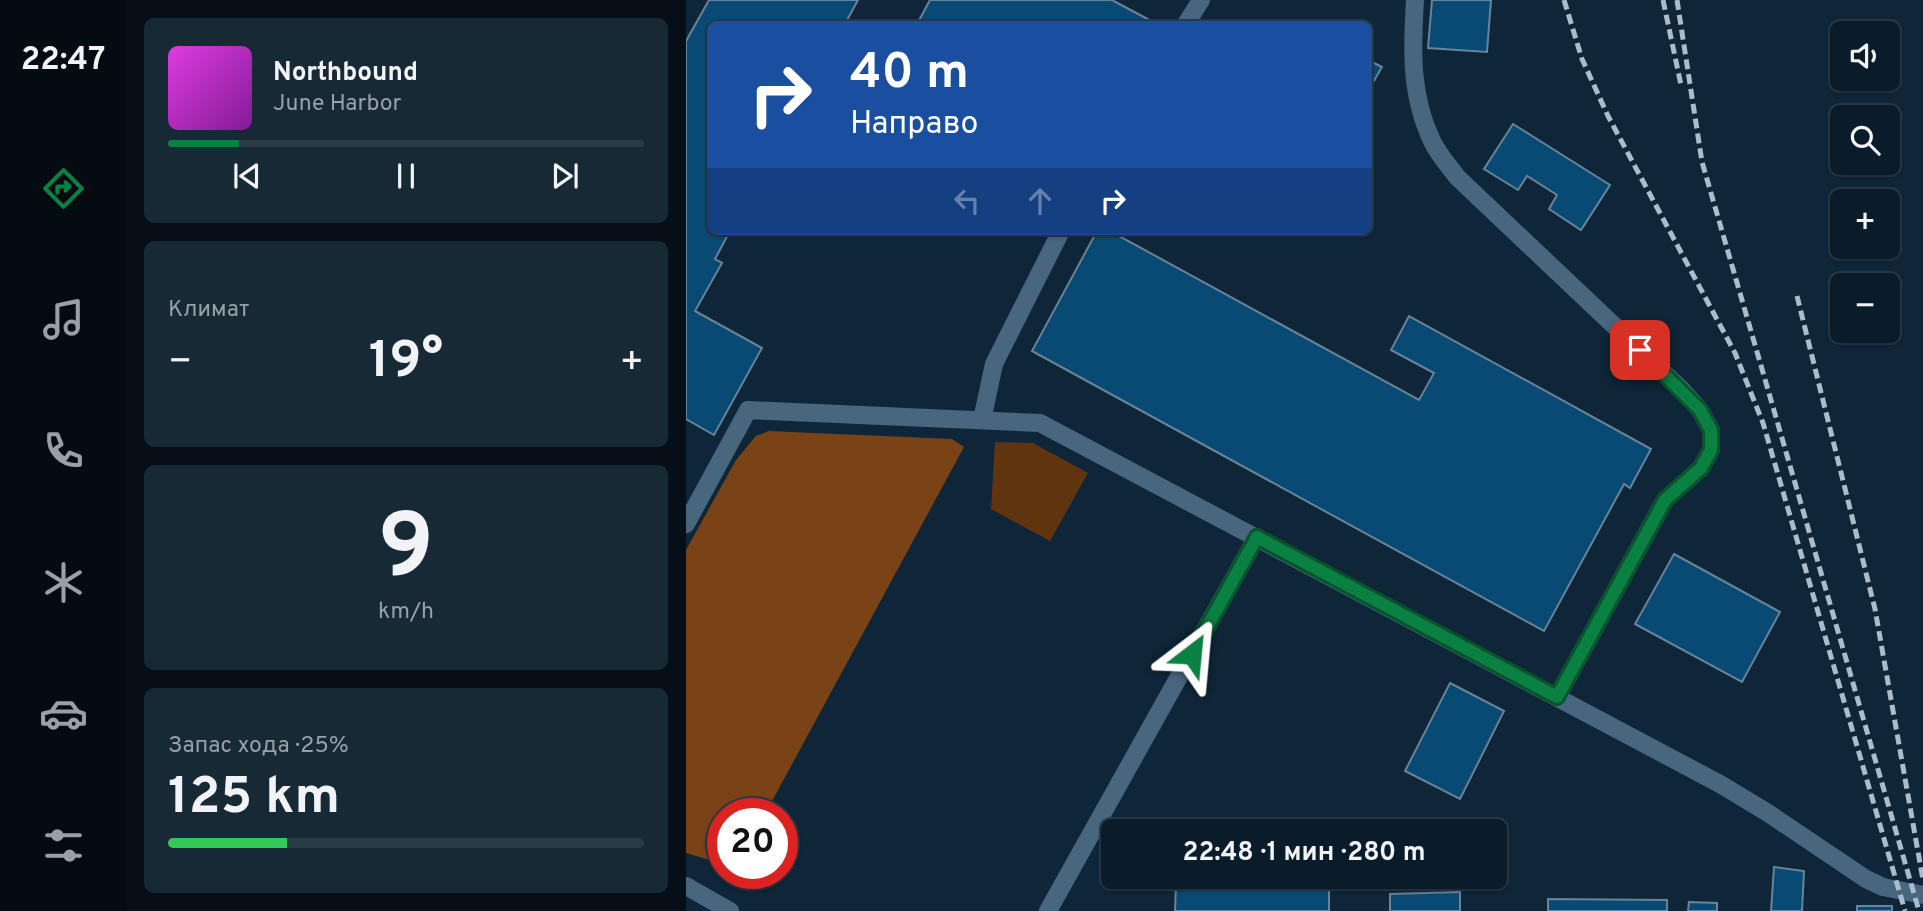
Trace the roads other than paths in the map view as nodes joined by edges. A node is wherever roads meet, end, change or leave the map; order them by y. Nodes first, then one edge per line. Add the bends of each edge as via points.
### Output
1 (1200, 0) edge
2 (1415, 0) edge
3 (1188, 21) edge
4 (1059, 235) edge
5 (982, 420) junction
6 (686, 524) edge
7 (1257, 537) junction
8 (1557, 697) junction
9 (686, 886) edge
10 (1923, 895) edge
11 (730, 911) edge
12 (1048, 911) edge

1 - 3 lane
2 - 8 lane via 1412,52 1416,100 1433,142 1457,177 1681,389 1711,430 1711,450 1701,468 1665,500
4 - 5 lane via 994,364
5 - 6 lane via 748,410
5 - 7 lane via 1040,423
7 - 8 lane
7 - 12 lane
8 - 10 lane via 1720,784 1866,879
9 - 11 lane

